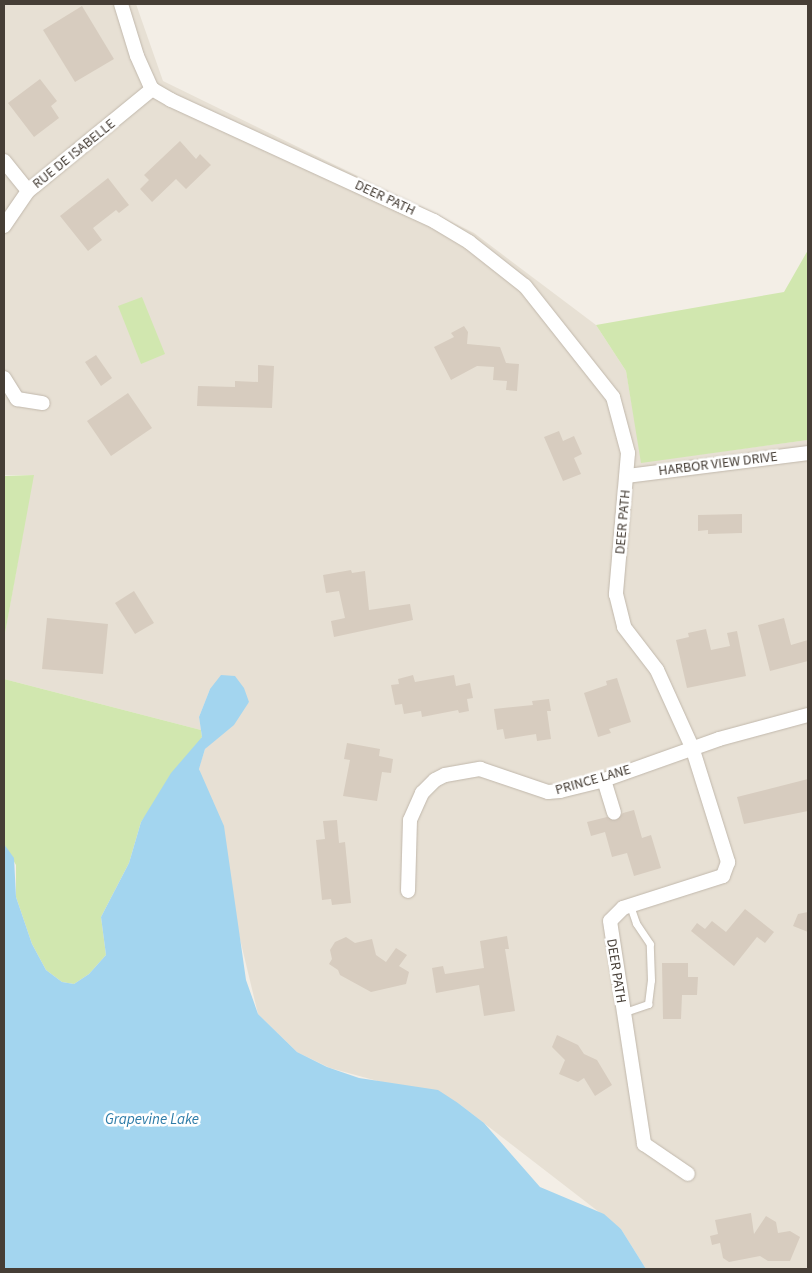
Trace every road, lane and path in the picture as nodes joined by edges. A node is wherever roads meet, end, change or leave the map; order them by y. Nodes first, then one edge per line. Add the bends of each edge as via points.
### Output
1 (121, 4) edge
2 (152, 89) junction
3 (4, 161) edge
4 (28, 191) junction
5 (4, 226) edge
6 (4, 378) edge
7 (43, 403) dead end
8 (808, 453) edge
9 (627, 476) junction
10 (808, 716) edge
11 (692, 747) junction
12 (604, 780) junction
13 (614, 812) dead end
14 (408, 891) dead end
15 (630, 906) junction
16 (622, 1013) junction
17 (688, 1174) dead end

1 - 2 street via 137,56
2 - 4 street, RUE DE ISABELLE
2 - 9 street, DEER PATH via 434,221 508,270 550,314 613,397 628,453
3 - 4 street
4 - 5 street, RUE DE ISABELLE
6 - 7 street via 17,400
8 - 9 street, HARBOR VIEW DRIVE
9 - 11 street, DEER PATH via 616,594 624,627 657,670
10 - 11 street, PRINCE LANE
11 - 12 street, PRINCE LANE
11 - 15 street, DEER PATH via 728,862 723,876
12 - 13 street
12 - 14 street, PRINCE LANE via 548,792 480,769 457,771 435,779 416,802 410,820
15 - 16 street, DEER PATH via 613,915 609,930
15 - 16 lane via 636,923 650,944 652,980 648,1004
16 - 17 street, DEER PATH via 644,1144

